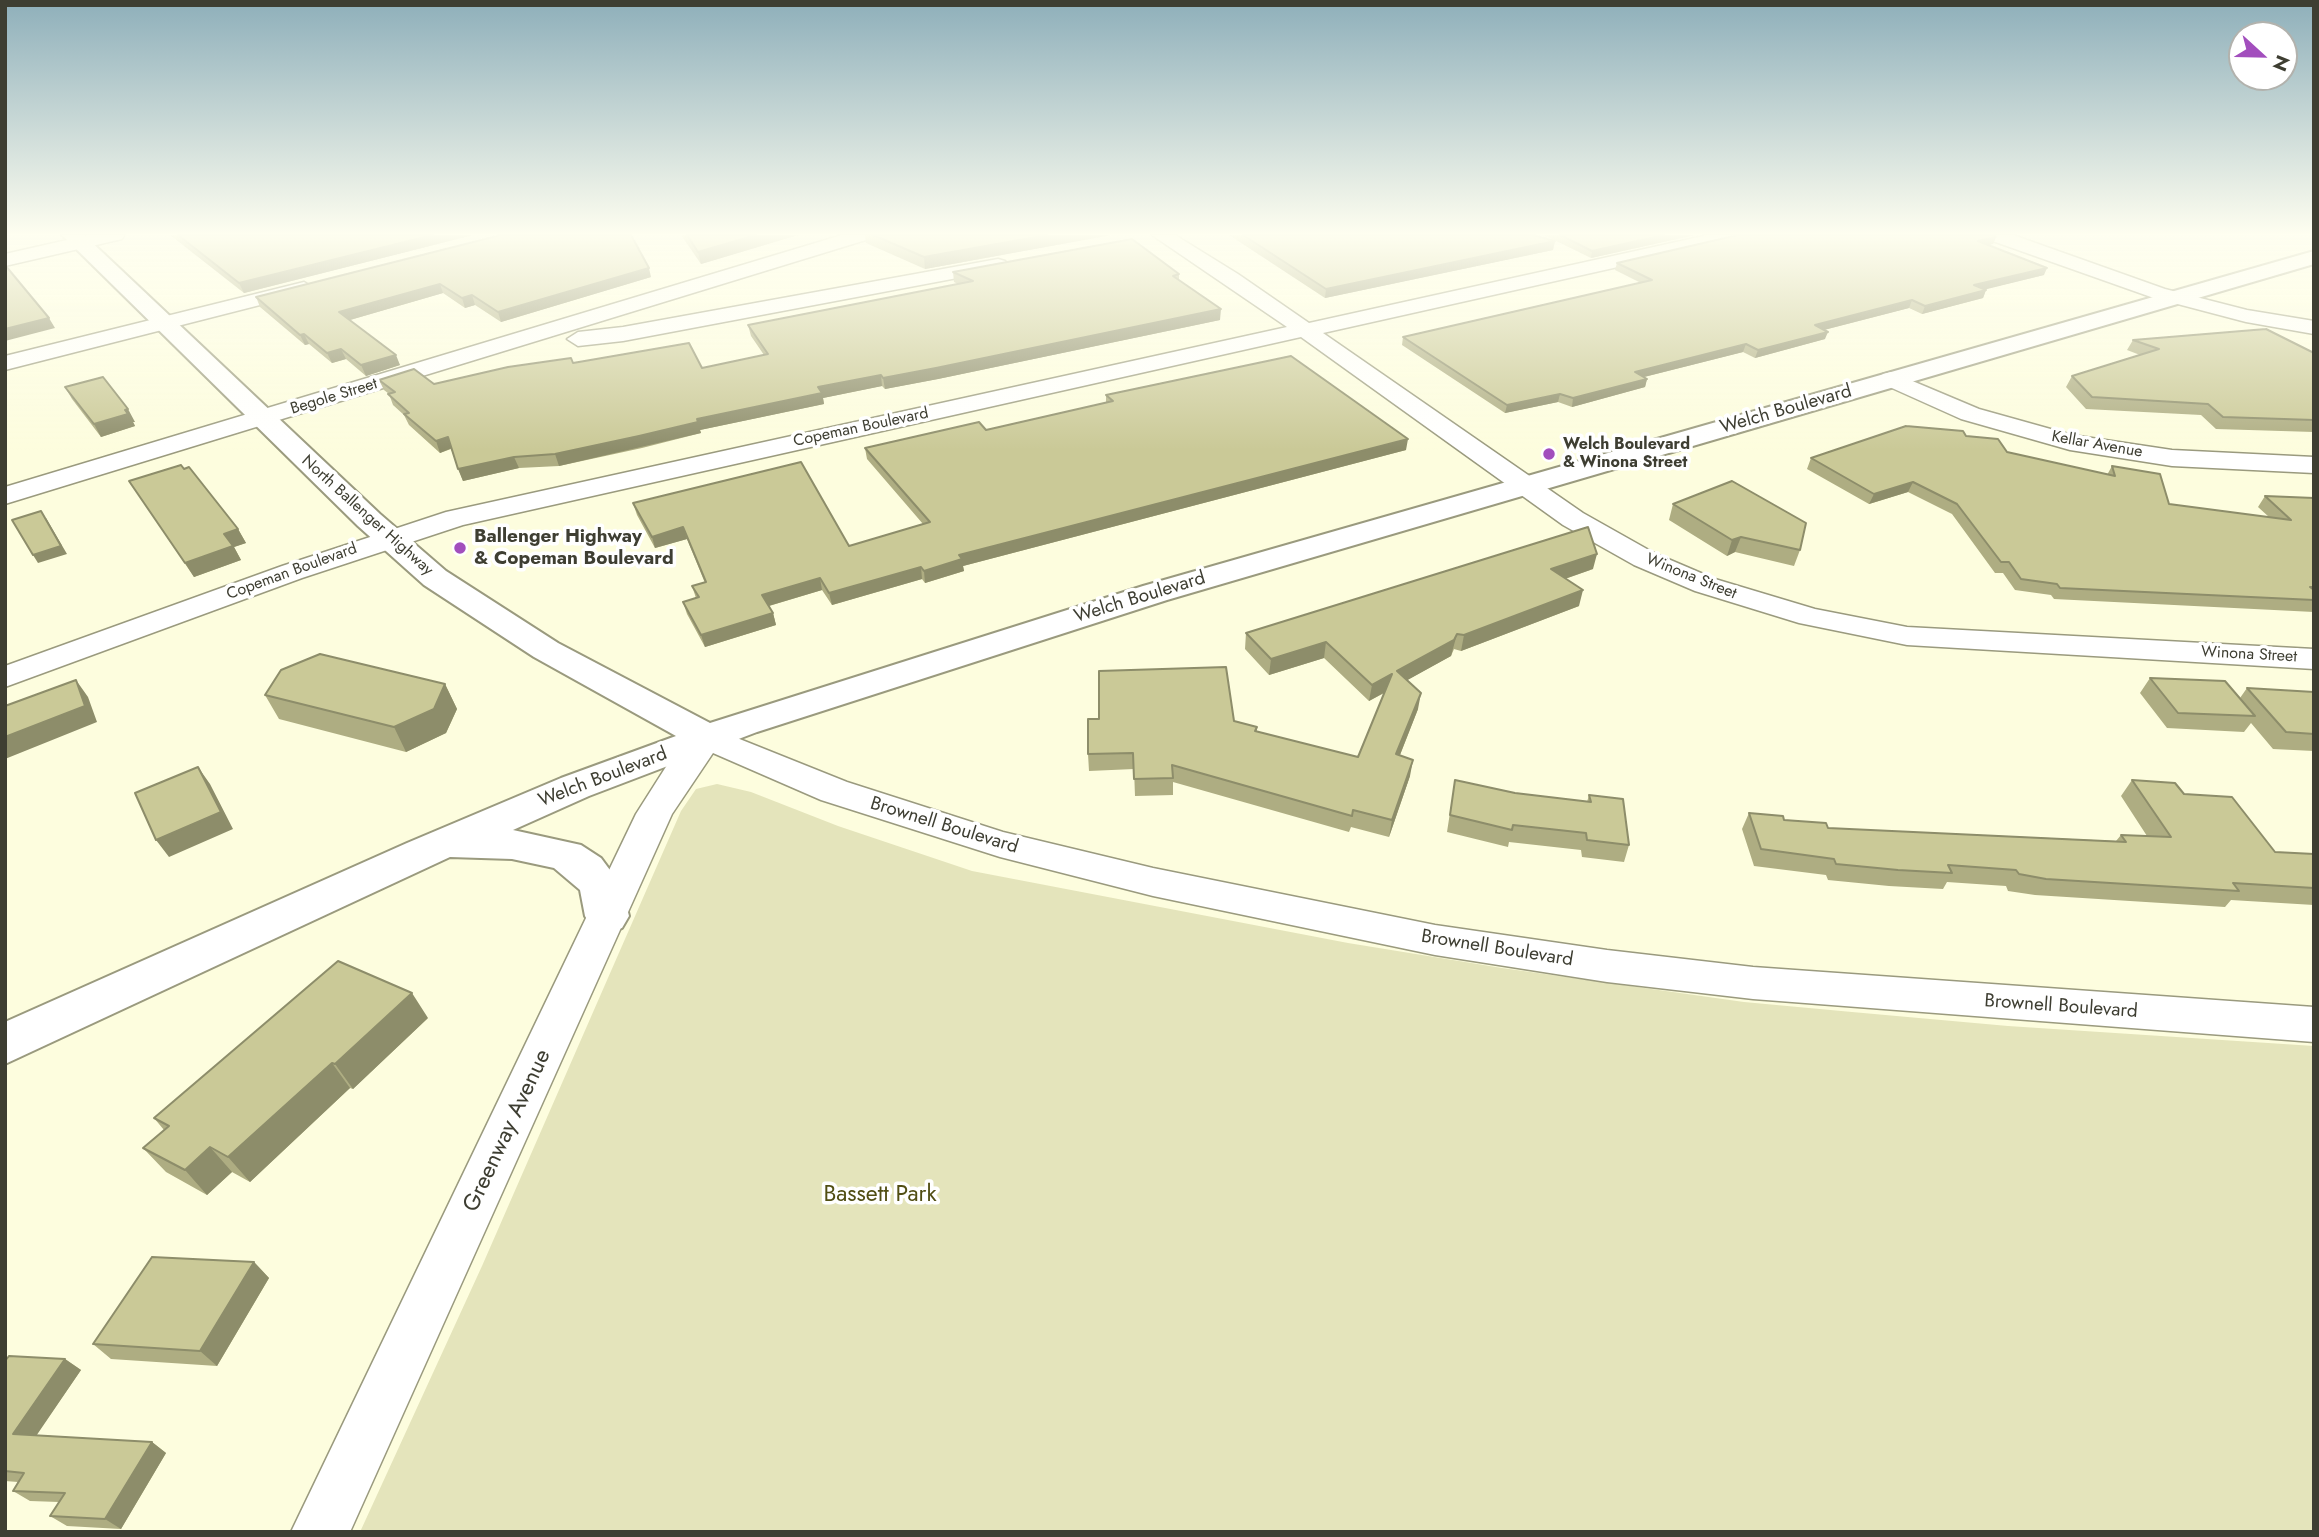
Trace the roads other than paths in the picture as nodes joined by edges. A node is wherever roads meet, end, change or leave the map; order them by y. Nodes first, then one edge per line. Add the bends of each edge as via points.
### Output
1 (146, 307) edge
2 (228, 307) edge
3 (629, 307) edge
4 (771, 307) edge
5 (1272, 307) edge
6 (1410, 307) edge
7 (2143, 307) edge
8 (2207, 307) edge
9 (163, 323) junction
10 (2314, 328) edge
11 (1305, 330) junction
12 (544, 333) junction
13 (5, 363) edge
14 (1891, 379) junction
15 (262, 419) junction
16 (2314, 465) edge
17 (1524, 485) junction
18 (5, 496) edge
19 (389, 538) junction
20 (2314, 659) edge
21 (5, 677) edge
22 (707, 737) junction
23 (422, 853) junction
24 (607, 916) junction
25 (2314, 1025) edge
26 (5, 1044) edge
27 (320, 1532) edge

1 - 9 main road, North Ballenger Highway
2 - 9 street
3 - 12 street, Begole Street
4 - 12 street via 612,336 564,340
5 - 11 street, Winona Street
6 - 11 street, Copeman Boulevard
7 - 14 main road, Welch Boulevard
8 - 10 street
9 - 13 street
9 - 15 main road, North Ballenger Highway
11 - 17 street, Winona Street
11 - 19 street, Copeman Boulevard via 470,515
12 - 15 street, Begole Street
14 - 16 street, Kellar Avenue via 1978,417 2082,444 2172,458
14 - 17 main road, Welch Boulevard
15 - 18 street, Begole Street
15 - 19 main road, North Ballenger Highway
17 - 20 street, Winona Street via 1586,527 1664,568 1727,593 1827,621 1950,640
17 - 22 main road, Welch Boulevard via 1154,593
19 - 21 street, Copeman Boulevard
19 - 22 main road, North Ballenger Highway via 446,586 524,637
22 - 23 main road, Welch Boulevard
22 - 24 street, Greenway Avenue via 667,790
22 - 25 street, Brownell Boulevard via 834,791 1000,844 1153,882 1435,940 1753,983
23 - 24 main road via 496,843 566,856 600,885
23 - 26 main road, Welch Boulevard
24 - 27 street, Greenway Avenue

